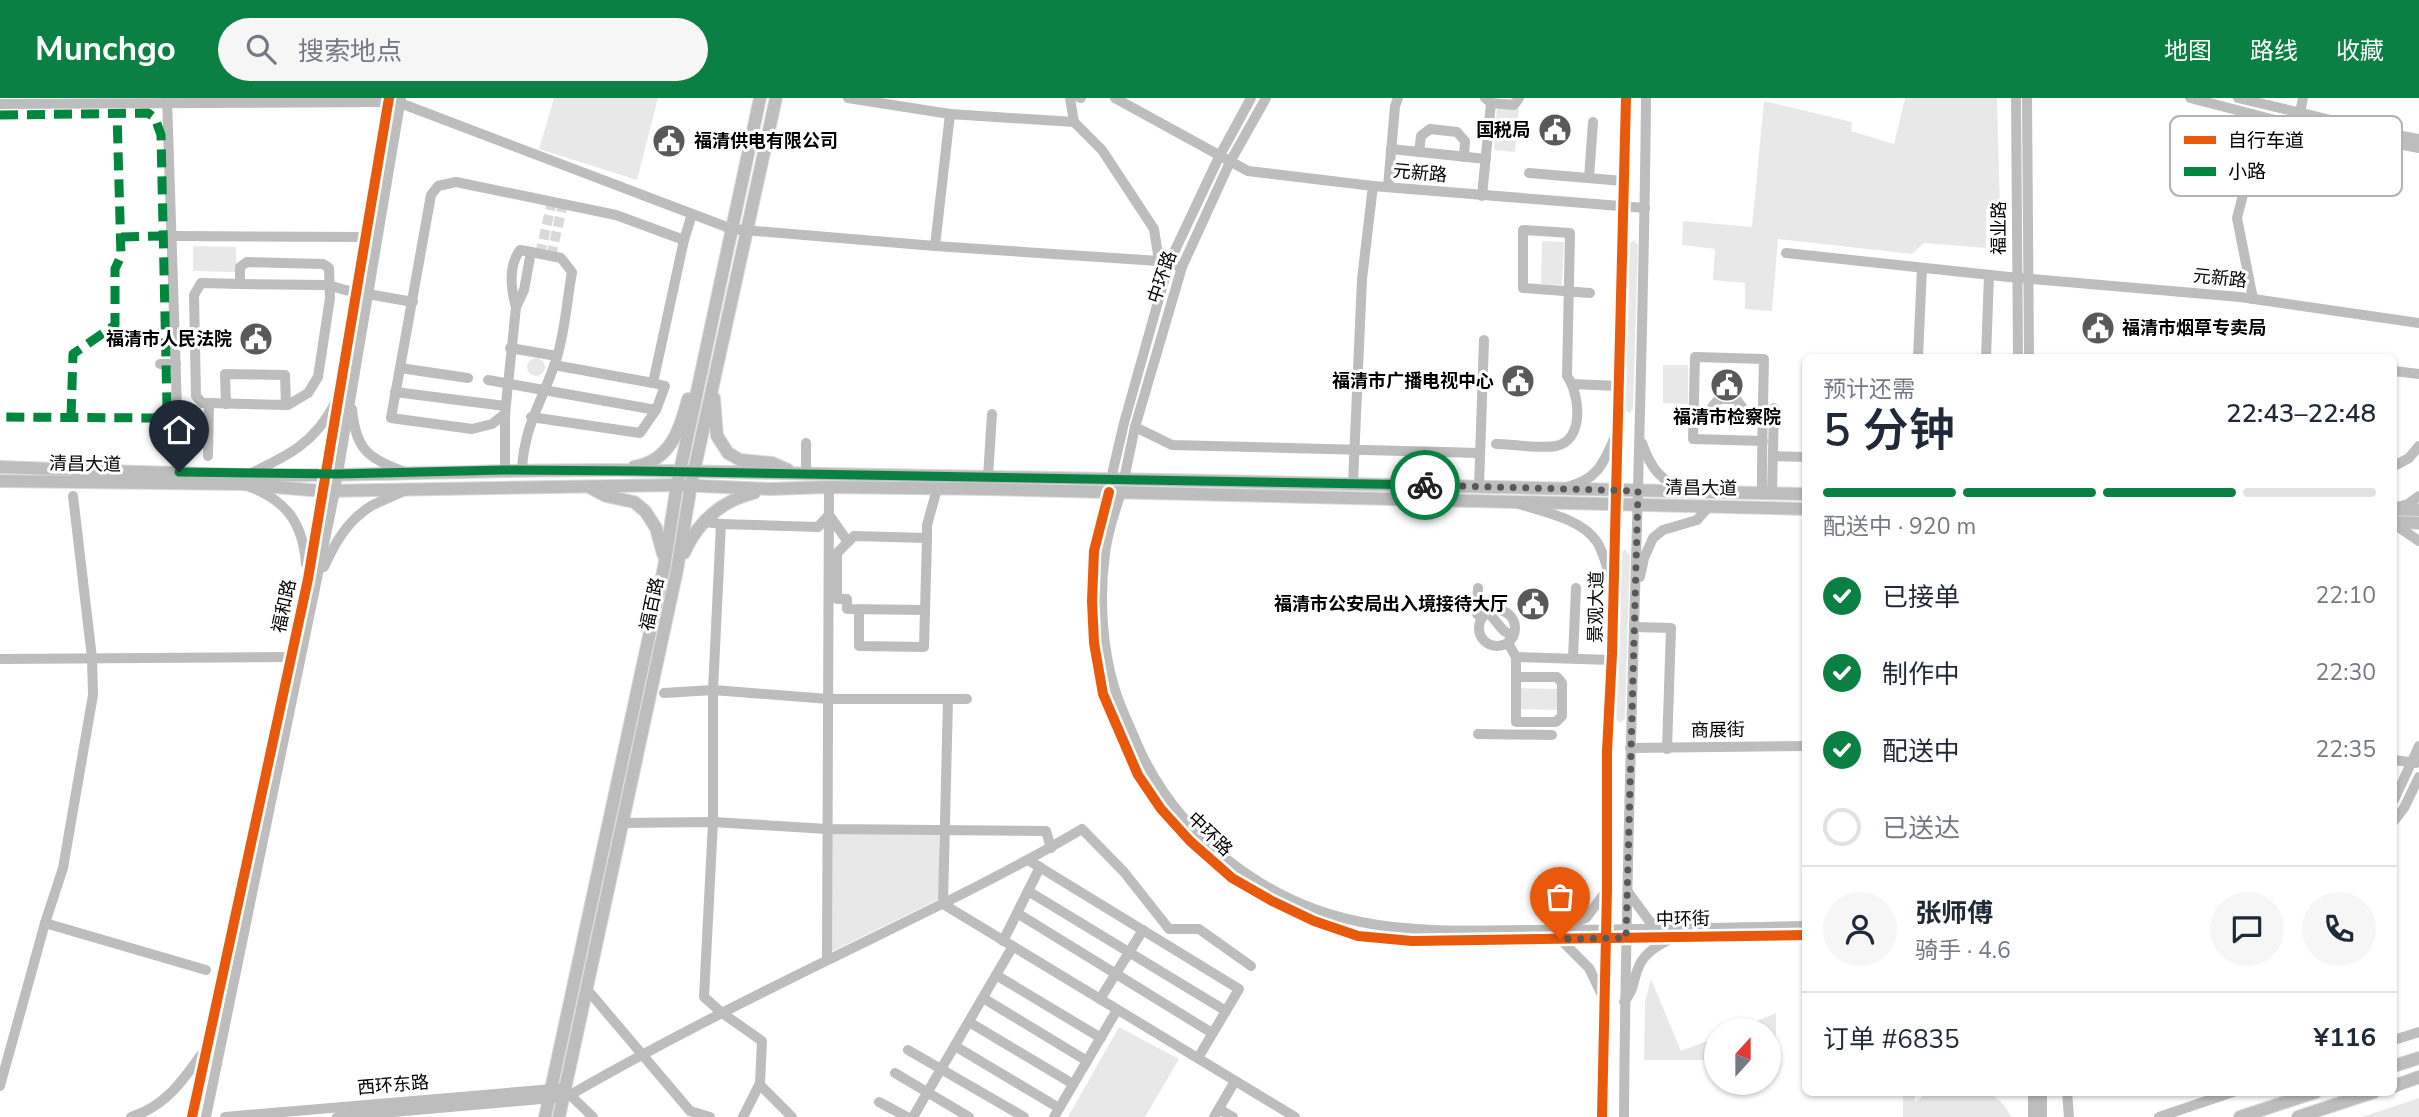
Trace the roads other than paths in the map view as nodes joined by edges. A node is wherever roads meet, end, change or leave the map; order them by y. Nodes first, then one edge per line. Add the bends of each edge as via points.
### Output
1 (760, 98) edge
2 (776, 98) edge
3 (848, 98) edge
4 (1070, 98) edge
5 (1115, 98) edge
6 (1251, 98) edge
7 (1266, 98) edge
8 (1398, 98) edge
9 (1519, 98) edge
10 (1626, 98) edge
11 (1646, 98) edge
12 (2016, 98) edge
13 (2027, 98) edge
14 (2190, 98) edge
15 (2238, 98) edge
16 (2303, 98) edge
17 (866, 99) edge
18 (167, 100) edge
19 (395, 100) edge
20 (1488, 101) edge
21 (0, 104) edge
22 (2300, 113) junction
23 (950, 114) junction
24 (2260, 116) edge
25 (2314, 116) edge
26 (1074, 122) junction
27 (1593, 122) dead end
28 (1391, 149) junction
29 (1419, 152) junction
30 (1219, 156) junction
31 (1464, 157) junction
32 (1486, 159) junction
33 (1230, 162) junction
34 (1529, 173) dead end
35 (1588, 178) junction
36 (1623, 181) junction
37 (1373, 186) junction
38 (1388, 187) junction
39 (1482, 196) junction
40 (2243, 196) edge
41 (1622, 207) junction
42 (1645, 208) junction
43 (692, 214) junction
44 (732, 229) junction
45 (747, 232) junction
46 (172, 236) junction
47 (365, 237) junction
48 (684, 240) junction
49 (936, 247) junction
50 (1786, 253) dead end
51 (1164, 262) junction
52 (1182, 267) junction
53 (1922, 268) junction
54 (1989, 275) junction
55 (2022, 278) junction
56 (240, 284) junction
57 (328, 285) junction
58 (356, 291) junction
59 (1569, 292) junction
60 (368, 293) junction
61 (1590, 293) dead end
62 (2253, 299) junction
63 (413, 302) junction
64 (2419, 323) edge
65 (1484, 340) dead end
66 (510, 348) junction
67 (1918, 354) edge
68 (1986, 354) edge
69 (2018, 354) edge
70 (2029, 354) edge
71 (555, 361) junction
72 (160, 364) dead end
73 (176, 364) junction
74 (400, 368) junction
75 (2397, 371) edge
76 (2419, 373) edge
77 (468, 378) dead end
78 (701, 378) junction
79 (488, 380) dead end
80 (507, 382) junction
81 (653, 383) junction
82 (1572, 384) junction
83 (713, 385) junction
84 (1618, 386) junction
85 (544, 389) junction
86 (395, 391) junction
87 (339, 394) junction
88 (351, 397) junction
89 (209, 403) junction
90 (226, 404) junction
91 (286, 405) junction
92 (1774, 408) dead end
93 (505, 410) junction
94 (656, 411) junction
95 (992, 414) dead end
96 (1693, 415) junction
97 (1712, 416) junction
98 (1742, 416) junction
99 (1763, 416) junction
100 (531, 417) junction
101 (1135, 427) junction
102 (1617, 430) junction
103 (1639, 431) junction
104 (1763, 441) junction
105 (806, 443) dead end
106 (1496, 444) dead end
107 (2419, 446) edge
108 (1354, 450) junction
109 (1480, 453) junction
110 (208, 456) dead end
111 (1773, 456) junction
112 (1802, 457) edge
113 (2397, 464) edge
114 (0, 467) edge
115 (505, 470) junction
116 (522, 470) junction
117 (615, 470) junction
118 (680, 471) junction
119 (694, 471) junction
120 (179, 472) junction
121 (800, 473) junction
122 (332, 474) junction
123 (410, 474) junction
124 (988, 477) junction
125 (244, 479) junction
126 (0, 481) edge
127 (1353, 483) junction
128 (684, 485) junction
129 (1116, 486) junction
130 (1479, 486) junction
131 (587, 487) junction
132 (829, 487) junction
133 (409, 489) junction
134 (770, 489) junction
135 (937, 489) junction
136 (1546, 489) junction
137 (1767, 490) junction
138 (329, 491) junction
139 (1802, 494) edge
140 (73, 496) dead end
141 (2419, 496) edge
142 (1615, 497) junction
143 (1637, 497) junction
144 (1710, 499) junction
145 (1510, 501) junction
146 (2397, 507) edge
147 (2397, 508) edge
148 (1802, 509) edge
149 (2419, 510) edge
150 (829, 515) junction
151 (705, 519) junction
152 (2397, 523) edge
153 (2419, 523) edge
154 (721, 524) junction
155 (2397, 525) edge
156 (926, 538) junction
157 (2419, 541) edge
158 (848, 542) junction
159 (671, 568) junction
160 (312, 582) junction
161 (1576, 587) dead end
162 (1478, 589) dead end
163 (1613, 597) junction
164 (1635, 597) junction
165 (859, 609) junction
166 (925, 610) junction
167 (1485, 615) junction
168 (1634, 627) junction
169 (1510, 640) junction
170 (291, 657) junction
171 (1516, 657) junction
172 (92, 658) junction
173 (1573, 658) junction
174 (0, 659) edge
175 (1612, 660) junction
176 (1516, 677) junction
177 (713, 690) junction
178 (664, 693) dead end
179 (828, 699) junction
180 (948, 699) junction
181 (967, 699) dead end
182 (1516, 722) junction
183 (1478, 734) dead end
184 (1515, 734) junction
185 (1552, 735) dead end
186 (1802, 746) edge
187 (2419, 746) edge
188 (1630, 748) junction
189 (1667, 749) junction
190 (2397, 760) edge
191 (2415, 763) edge
192 (2419, 778) edge
193 (2397, 795) edge
194 (2397, 817) edge
195 (713, 822) junction
196 (622, 823) junction
197 (827, 829) junction
198 (944, 831) junction
199 (1051, 848) junction
200 (1607, 856) junction
201 (1628, 857) junction
202 (1028, 860) junction
203 (1040, 867) junction
204 (1607, 890) junction
205 (1628, 890) junction
206 (1028, 891) junction
207 (943, 904) junction
208 (1017, 913) junction
209 (45, 923) junction
210 (1802, 926) edge
211 (1143, 930) junction
212 (1676, 933) junction
213 (1606, 934) junction
214 (1626, 934) junction
215 (1560, 935) junction
216 (1802, 935) edge
217 (1008, 944) junction
218 (1129, 952) junction
219 (827, 960) junction
220 (1251, 966) dead end
221 (206, 970) dead end
222 (1116, 974) junction
223 (996, 975) junction
224 (1604, 985) junction
225 (1625, 985) junction
226 (592, 994) dead end
227 (983, 998) junction
228 (1100, 999) junction
229 (1604, 1000) junction
230 (1625, 1002) junction
231 (1118, 1010) junction
232 (1226, 1011) junction
233 (722, 1013) junction
234 (969, 1022) junction
235 (2419, 1032) edge
236 (1212, 1033) junction
237 (1101, 1038) junction
238 (2397, 1039) edge
239 (955, 1046) junction
240 (908, 1049) dead end
241 (205, 1050) junction
242 (643, 1053) junction
243 (1198, 1058) junction
244 (2419, 1058) edge
245 (1087, 1061) junction
246 (2397, 1065) edge
247 (942, 1068) junction
248 (895, 1073) dead end
249 (2419, 1077) edge
250 (1235, 1081) junction
251 (1073, 1084) junction
252 (760, 1085) junction
253 (2397, 1085) edge
254 (0, 1086) edge
255 (928, 1092) junction
256 (550, 1093) junction
257 (565, 1093) junction
258 (2033, 1096) edge
259 (2042, 1096) edge
260 (2067, 1096) edge
261 (2221, 1096) edge
262 (2304, 1096) edge
263 (2362, 1096) edge
264 (879, 1102) dead end
265 (1057, 1112) edge
266 (1216, 1113) edge
267 (131, 1117) edge
268 (192, 1117) edge
269 (206, 1117) edge
270 (225, 1117) edge
271 (337, 1117) edge
272 (545, 1117) edge
273 (559, 1117) edge
274 (593, 1117) edge
275 (710, 1117) edge
276 (743, 1117) edge
277 (792, 1117) edge
278 (907, 1117) edge
279 (913, 1117) edge
280 (969, 1117) edge
281 (1024, 1117) edge
282 (1233, 1117) edge
283 (1294, 1117) edge
284 (1602, 1117) edge
285 (1624, 1117) edge
286 (2033, 1117) edge
287 (2042, 1117) edge
288 (2070, 1117) edge
289 (2159, 1117) edge
290 (2240, 1117) edge
291 (2298, 1117) edge

1 - 44 main road, 福百路
2 - 45 main road, 福百路
3 - 17 street
4 - 26 street
5 - 30 street, 元新路
6 - 30 street, 中环路
7 - 33 street, 中环路
8 - 28 street
9 - 20 street via 1514,105
10 - 36 street, 景观大道
11 - 42 street
12 - 55 street, 福业路
13 - 55 street, 福业路
14 - 24 street
15 - 22 street
16 - 22 street
17 - 23 street
18 - 19 street
18 - 21 street
18 - 46 street
19 - 43 street
19 - 47 street, 福和路
19 - 60 street, 福和路
20 - 32 street
22 - 25 street
23 - 26 street
23 - 49 street
26 - 51 street via 1102,150 1137,202 1154,229
27 - 35 street
28 - 29 street
28 - 38 street
29 - 31 street
29 - 31 street via 1421,136 1430,129 1457,132 1465,141
30 - 33 street, 元新路
30 - 51 street, 中环路
31 - 32 street
32 - 39 street
33 - 37 street, 元新路 via 1248,171
33 - 52 street, 中环路
34 - 35 street
35 - 36 street
36 - 41 street, 景观大道
37 - 38 street, 元新路
37 - 108 street via 1362,279
38 - 39 street, 元新路
39 - 41 street, 元新路
40 - 62 street via 2237,218
41 - 42 street, 元新路
41 - 84 street, 景观大道
42 - 103 street
43 - 44 street
43 - 48 street
44 - 45 street
44 - 78 main road, 福百路
45 - 49 street
45 - 83 main road, 福百路
46 - 47 street
46 - 73 street
47 - 58 street, 福和路
48 - 63 street via 616,215 456,182 444,184 431,195
48 - 81 street
49 - 51 street
50 - 53 street, 元新路
51 - 52 street
51 - 129 street, 中环路 via 1124,423
52 - 101 street, 中环路
53 - 54 street, 元新路
53 - 67 street
54 - 55 street, 元新路
54 - 68 street
55 - 62 street, 元新路
55 - 69 street, 福业路
55 - 70 street, 福业路
56 - 57 street
56 - 57 street via 240,267 247,262 323,264 329,268
56 - 89 street via 201,283 194,295 196,396
57 - 58 street
57 - 91 street via 318,377 308,393
58 - 60 street
58 - 87 street, 福和路
59 - 59 street via 1523,289 1523,230 1570,233
59 - 61 street
59 - 82 street via 1567,376
60 - 63 street
60 - 88 street, 福和路
62 - 64 street, 元新路
63 - 74 street
65 - 109 street
66 - 71 street
66 - 71 street via 516,255 520,250 561,258 572,272
66 - 80 street
71 - 81 street
71 - 85 street
72 - 73 street
73 - 120 street
74 - 77 street
74 - 86 street
75 - 76 street
78 - 117 main road via 690,393 671,446 641,466
78 - 118 main road, 福百路
79 - 80 street
80 - 85 street
80 - 93 street
81 - 94 street via 665,386
82 - 84 street
82 - 106 street via 1578,417 1571,436 1557,446
83 - 119 main road, 福百路
83 - 121 main road via 717,436 728,453 740,460 772,463
84 - 102 street, 景观大道
85 - 94 street
85 - 100 street
86 - 93 street
86 - 93 street via 391,418 472,429 492,424
87 - 122 street, 福和路
87 - 125 street via 324,422 304,443
88 - 122 street, 福和路
88 - 123 street via 361,445 371,457
89 - 90 street
89 - 110 street
90 - 91 street
90 - 91 street via 225,374 285,375
92 - 111 street
93 - 115 street
94 - 100 street via 640,433
95 - 124 street
96 - 97 street
96 - 99 street via 1695,357 1764,359
96 - 104 street via 1693,439
97 - 98 street
97 - 98 street via 1719,399 1736,399
98 - 99 street
99 - 104 street
100 - 116 street
101 - 108 street via 1172,445
101 - 129 street, 中环路
102 - 136 street via 1592,478 1570,487
102 - 142 street, 景观大道
103 - 143 street
103 - 144 street via 1651,468 1664,480
104 - 137 street
105 - 121 street
107 - 113 street
108 - 109 street
108 - 127 street
109 - 130 street
111 - 112 street
111 - 137 street
114 - 120 main road, 清昌大道
115 - 116 main road, 清昌大道
115 - 123 main road, 清昌大道
116 - 117 main road, 清昌大道
117 - 118 main road, 清昌大道
118 - 119 main road, 清昌大道
118 - 128 main road, 福百路
119 - 121 main road, 清昌大道
119 - 128 main road, 福百路
120 - 125 main road, 清昌大道
121 - 124 main road, 清昌大道
122 - 123 main road, 清昌大道
122 - 125 main road, 清昌大道
122 - 138 street, 福和路
124 - 129 main road, 清昌大道
125 - 126 main road, 清昌大道
125 - 138 main road, 清昌大道
125 - 160 street via 287,509 295,520
127 - 129 main road, 清昌大道
127 - 130 main road, 清昌大道
128 - 131 main road, 清昌大道
128 - 134 main road, 清昌大道
128 - 159 main road, 福百路
129 - 135 main road, 清昌大道
129 - 145 main road, 清昌大道
129 - 215 street, 中环路 via 1094,551 1094,643 1103,694 1138,775 1190,841 1231,878 1314,921 1358,936 1412,941
130 - 136 main road, 清昌大道
131 - 133 main road, 清昌大道
131 - 159 main road via 634,502 645,511
132 - 134 main road, 清昌大道
132 - 135 main road, 清昌大道
132 - 150 street
133 - 138 main road, 清昌大道
133 - 160 street via 372,506 348,525
134 - 151 main road via 732,499
135 - 156 street
136 - 142 main road, 清昌大道
137 - 139 main road, 清昌大道
137 - 144 main road, 清昌大道
138 - 160 street, 福和路
140 - 172 street
141 - 146 street
142 - 143 main road, 清昌大道
142 - 145 main road, 清昌大道
142 - 163 street, 景观大道
143 - 144 main road, 清昌大道
143 - 164 street
144 - 148 main road, 清昌大道
144 - 164 street via 1697,520 1663,530 1653,538
145 - 163 street via 1561,518 1596,540
147 - 149 main road
150 - 154 street via 818,527
150 - 158 street
150 - 179 street
151 - 154 street
151 - 159 main road
152 - 153 main road
154 - 177 street
155 - 157 street
156 - 158 street via 854,536
156 - 166 street
158 - 165 street via 837,553 837,599 847,600 847,609
159 - 196 main road, 福百路
159 - 256 main road, 福百路
160 - 170 street, 福和路
160 - 269 street, 福和路
161 - 173 street
162 - 167 street via 1477,614
163 - 175 street, 景观大道
164 - 168 street
165 - 166 street
165 - 166 street via 859,646 924,647
167 - 169 street via 1479,629 1483,640 1493,645
167 - 169 street via 1498,609 1510,614 1516,625
168 - 188 street
168 - 189 street via 1671,628
169 - 171 street
170 - 172 street
170 - 241 street, 福和路
171 - 173 street
171 - 176 street
172 - 174 street
172 - 209 street via 93,695 63,868
173 - 175 street
175 - 200 street, 景观大道
176 - 182 street
176 - 182 street via 1557,677 1562,683 1562,716 1556,722
177 - 178 street
177 - 179 street
177 - 195 street
179 - 180 street
179 - 197 street
180 - 181 street
180 - 198 street
182 - 184 street
183 - 184 street
184 - 185 street
186 - 189 street, 商展街
187 - 191 street
188 - 189 street, 商展街
188 - 201 street
190 - 191 street
191 - 193 street
192 - 194 street
195 - 196 street
195 - 197 street
195 - 233 street via 704,997
196 - 257 main road, 福百路
197 - 198 street
197 - 219 street
198 - 199 street via 1046,831
198 - 207 street
199 - 202 street
199 - 220 street via 1082,829 1169,929 1199,929
200 - 201 street
200 - 204 street, 景观大道
201 - 205 street
202 - 203 street
202 - 207 street
203 - 206 street
203 - 211 street
204 - 213 street, 景观大道
204 - 215 street via 1586,918
205 - 212 street via 1650,922
205 - 214 street
206 - 208 street
206 - 218 street
207 - 217 street
207 - 219 street
208 - 217 street
208 - 222 street
209 - 221 street
209 - 254 street
210 - 212 street, 中环街
211 - 218 street
211 - 232 street via 1239,989
212 - 214 street, 中环街
212 - 216 street, 中环街
212 - 230 street via 1648,953
213 - 214 street, 中环街
213 - 215 street, 中环街
213 - 224 street, 景观大道
214 - 225 street
215 - 229 street via 1589,968
217 - 223 street
217 - 228 street
218 - 222 street
218 - 232 street
219 - 233 street
222 - 228 street
222 - 236 street
223 - 227 street
223 - 237 street
224 - 225 street
224 - 229 street, 景观大道
225 - 230 street
226 - 242 street
227 - 234 street
227 - 245 street
228 - 231 street
229 - 284 street, 景观大道
230 - 285 street
231 - 237 street
231 - 243 street
232 - 236 street
233 - 242 street
233 - 252 street via 762,1041
234 - 239 street
234 - 251 street
235 - 238 street
236 - 243 street
237 - 245 street
239 - 247 street
239 - 265 street
240 - 247 street
241 - 267 street via 174,1091 149,1111
241 - 268 street, 福和路
242 - 257 street
242 - 275 street via 690,1111
243 - 250 street
244 - 246 main road
245 - 251 street
247 - 255 street
247 - 281 street
248 - 255 street
249 - 253 main road
250 - 266 street
250 - 283 street
251 - 265 street
252 - 276 street
252 - 277 street
255 - 279 street
255 - 280 street
256 - 257 street, 西环东路
256 - 270 street, 西环东路
256 - 271 street, 西环东路
256 - 272 main road, 福百路
257 - 273 main road, 福百路
257 - 274 street
258 - 286 street
259 - 287 street
260 - 288 street
261 - 289 street
262 - 290 main road
263 - 291 main road
264 - 278 street
266 - 282 street

